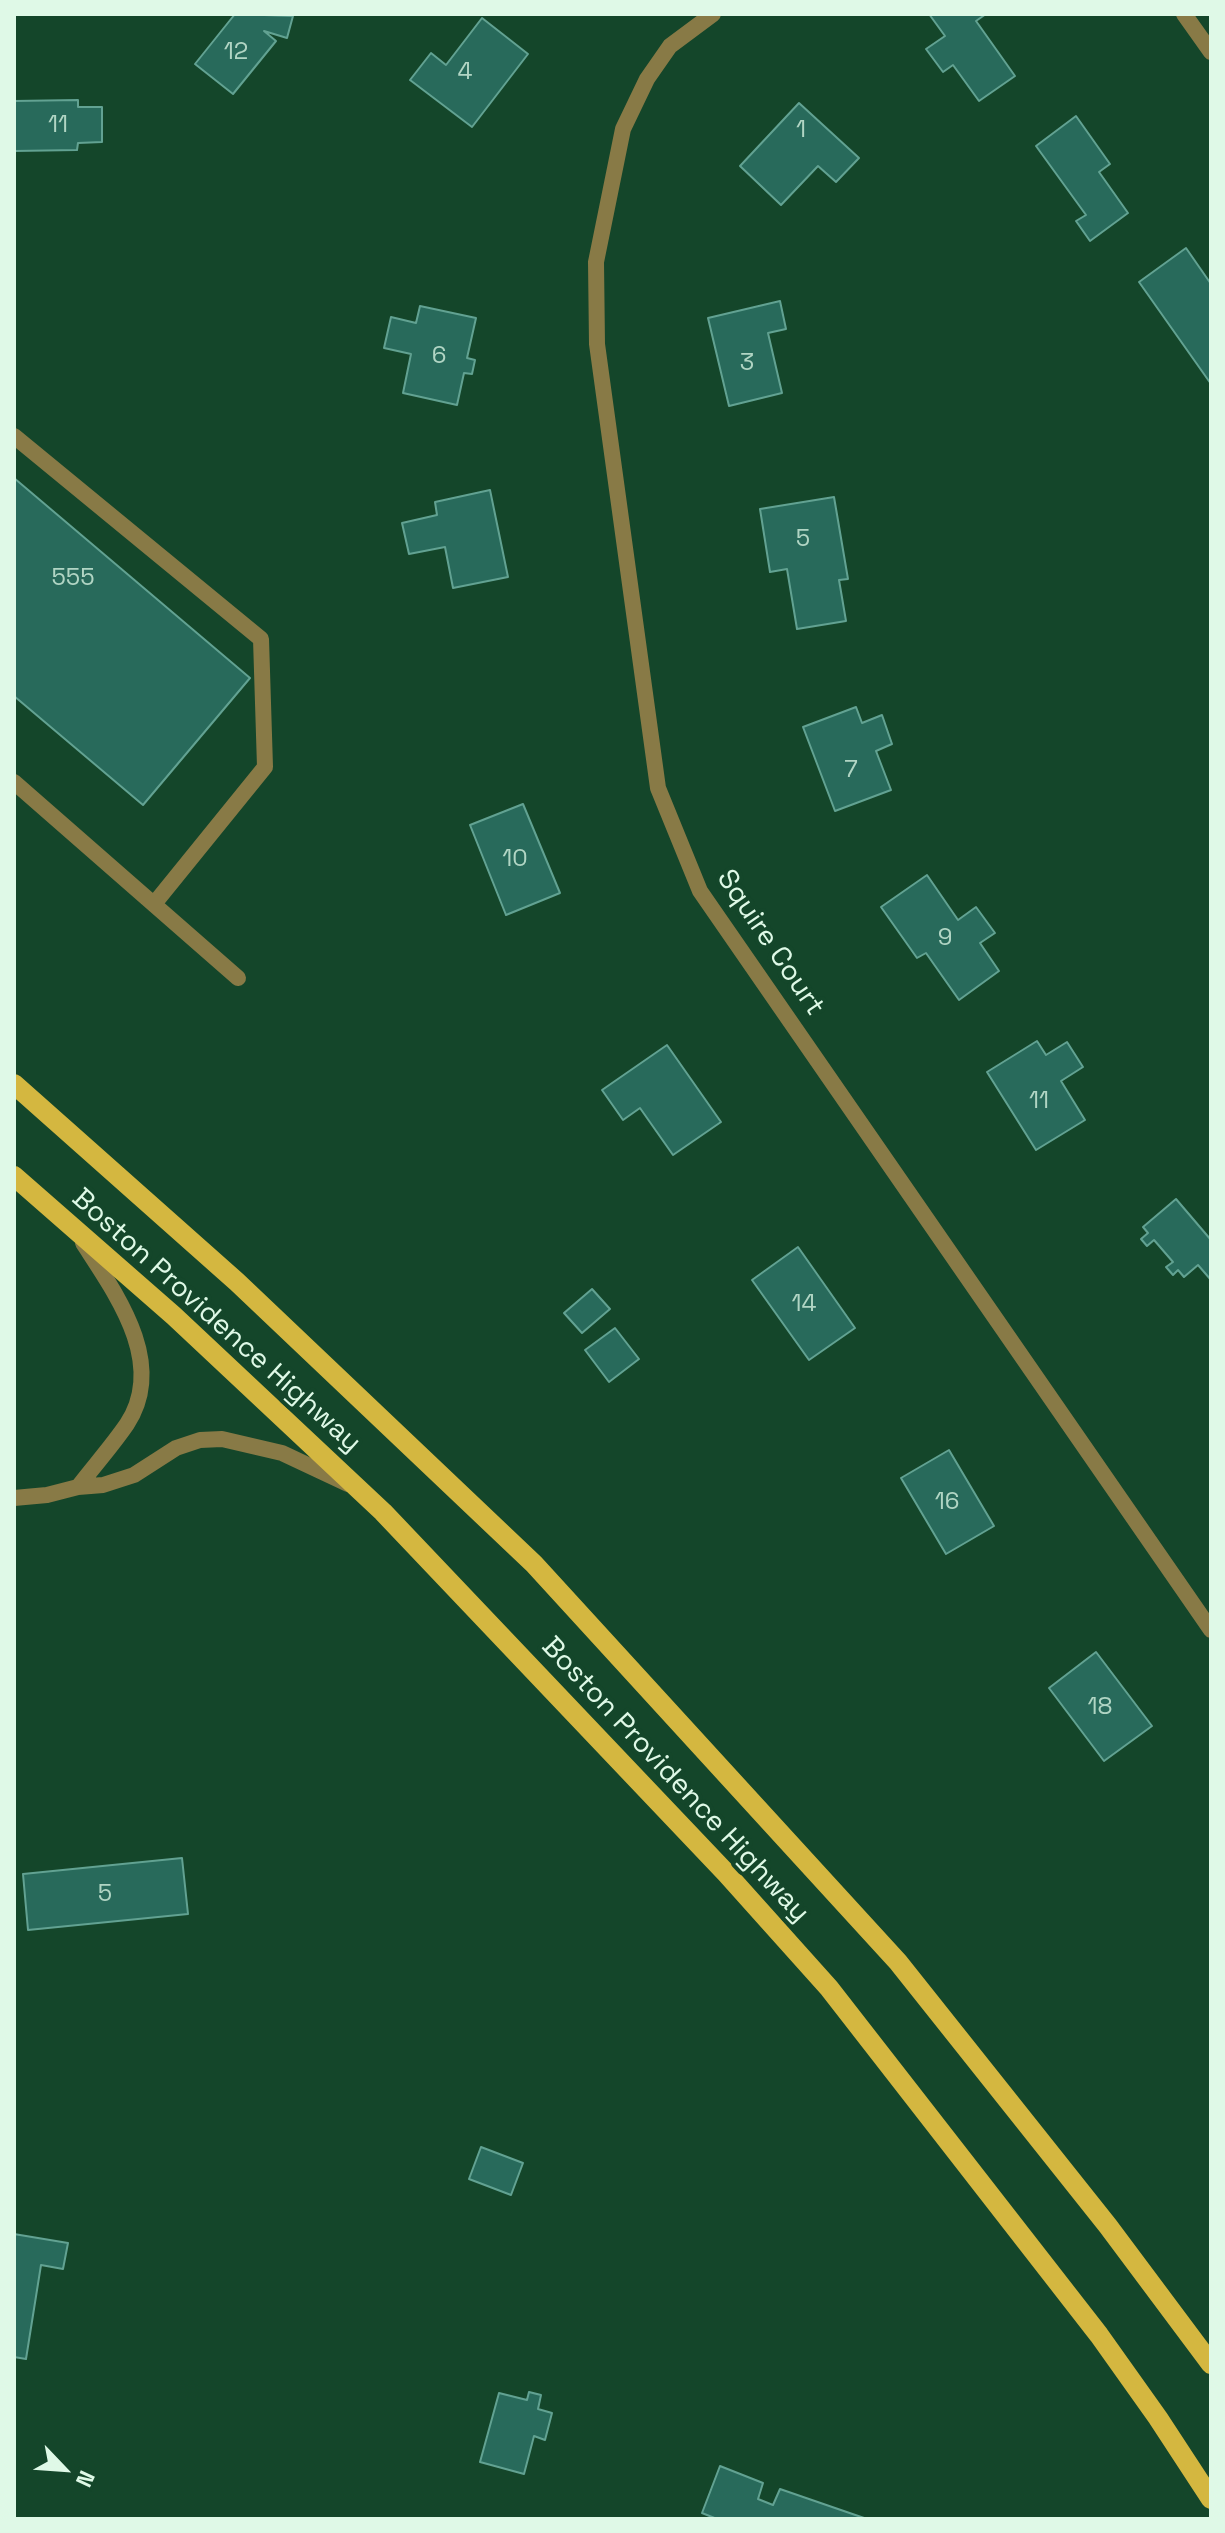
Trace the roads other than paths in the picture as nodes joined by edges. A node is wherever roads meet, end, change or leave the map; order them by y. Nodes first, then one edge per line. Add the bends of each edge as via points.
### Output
1 (713, 14) edge
2 (1184, 14) edge
3 (1211, 52) edge
4 (14, 436) edge
5 (14, 782) edge
6 (154, 904) junction
7 (238, 978) dead end
8 (14, 1084) edge
9 (14, 1176) edge
10 (74, 1228) junction
11 (78, 1487) junction
12 (358, 1489) junction
13 (14, 1498) edge
14 (1211, 1630) edge
15 (1211, 2364) edge
16 (1211, 2499) edge

1 - 14 street, Squire Court via 670,46 623,129 596,262 597,344 658,788 700,891
2 - 3 street
4 - 6 street via 261,639 265,767
5 - 6 street
6 - 7 street
8 - 15 main road, Boston Providence Highway via 237,1282 534,1564 898,1962
9 - 10 main road, Boston Providence Highway
10 - 11 street via 130,1322 142,1386 128,1422
10 - 12 main road, Boston Providence Highway
11 - 12 street via 134,1475 176,1448 222,1439 282,1453
11 - 13 street
12 - 16 main road, Boston Providence Highway via 726,1873 829,1988 1099,2335

